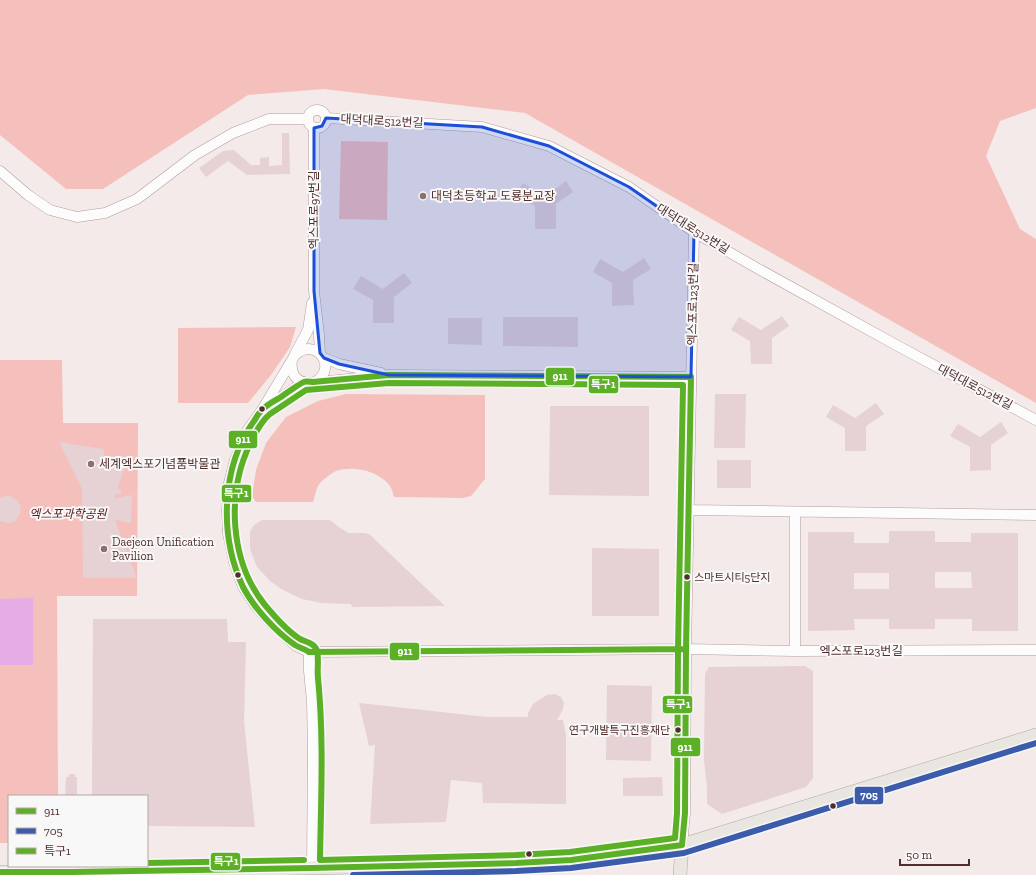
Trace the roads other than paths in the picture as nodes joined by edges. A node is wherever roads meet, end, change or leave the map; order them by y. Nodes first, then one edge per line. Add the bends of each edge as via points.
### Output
1 (326, 118) junction
2 (308, 119) junction
3 (314, 128) junction
4 (0, 171) edge
5 (694, 232) junction
6 (314, 291) junction
7 (322, 356) junction
8 (293, 358) junction
9 (389, 375) junction
10 (691, 377) junction
11 (304, 382) junction
12 (315, 382) junction
13 (262, 410) junction
14 (1036, 420) edge
15 (689, 510) junction
16 (795, 512) junction
17 (1036, 515) edge
18 (686, 649) junction
19 (1036, 650) edge
20 (795, 651) junction
21 (309, 652) junction
22 (1036, 735) edge
23 (682, 845) junction
24 (312, 868) junction
25 (0, 872) edge
26 (681, 875) edge

1 - 2 street via 323,113 315,110 310,113
1 - 3 street via 320,128
1 - 5 street, 대덕대로512번길 via 482,127 548,146 629,187
2 - 3 street
2 - 4 street via 269,119 233,133 195,155 137,198 105,213 77,217 50,210
3 - 6 street, 엑스포로97번길
5 - 10 street, 엑스포로123번길
5 - 14 street, 대덕대로512번길 via 864,328
6 - 7 street
6 - 8 street via 308,330
7 - 8 street via 316,350 304,349
7 - 9 street via 339,364
7 - 12 street via 325,369
8 - 11 street via 292,371 298,380
8 - 13 street
9 - 10 street
9 - 12 street
10 - 15 street, 엑스포로123번길
11 - 12 street
11 - 13 street
13 - 21 street via 247,431 234,460 229,483 228,533 234,562 255,605 296,646
15 - 16 street
15 - 18 street, 엑스포로123번길
16 - 17 street
16 - 20 street
18 - 20 street, 엑스포로123번길
18 - 21 street, 엑스포로123번길
18 - 23 street, 엑스포로123번길 via 686,813
19 - 20 street, 엑스포로123번길
21 - 24 street via 312,700
22 - 23 main road
23 - 24 main road via 571,860
23 - 26 main road
24 - 25 main road

